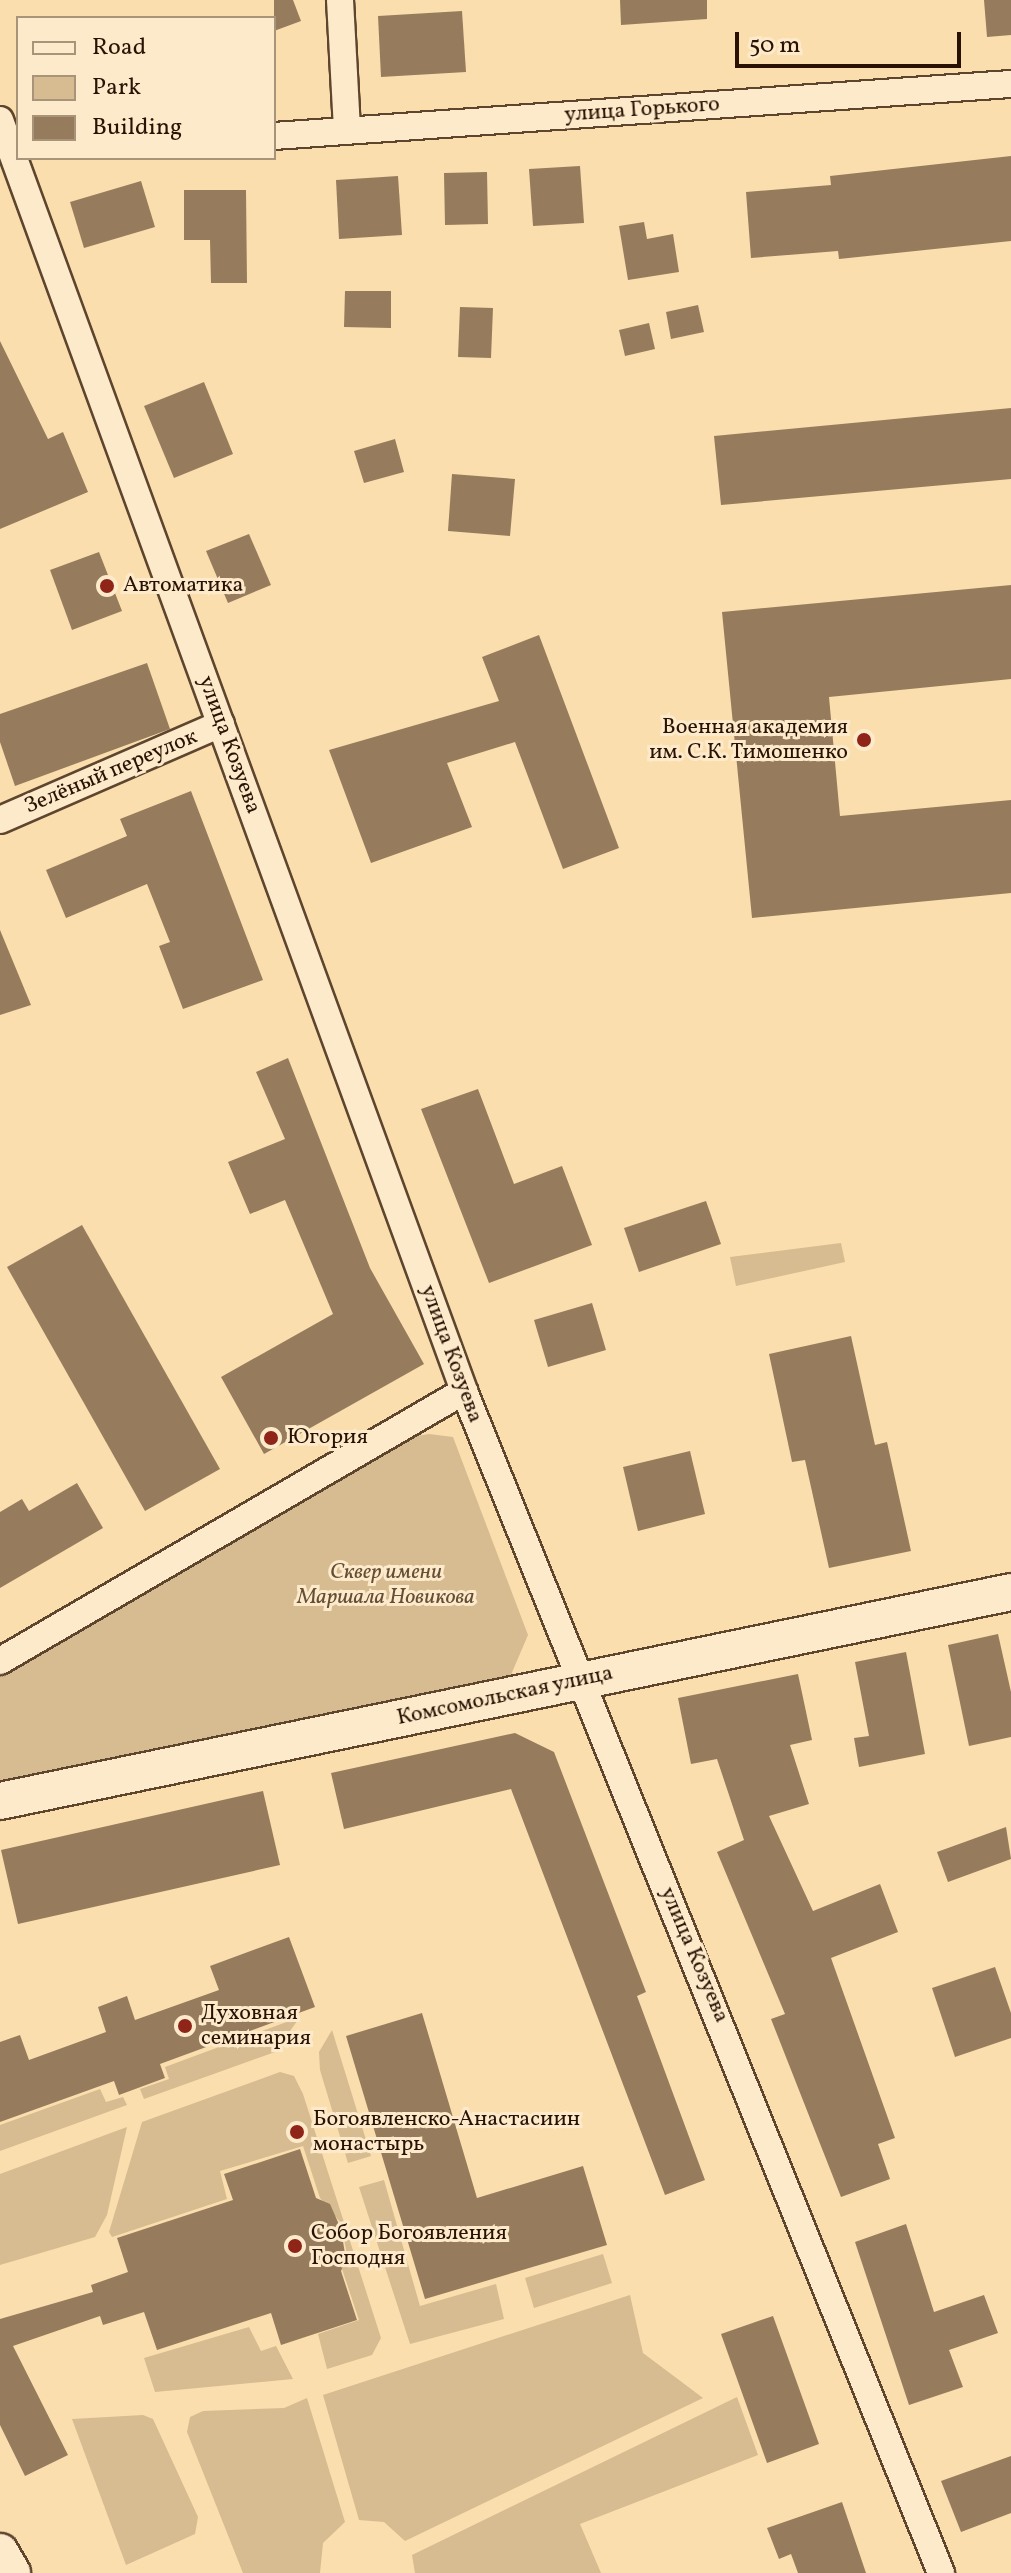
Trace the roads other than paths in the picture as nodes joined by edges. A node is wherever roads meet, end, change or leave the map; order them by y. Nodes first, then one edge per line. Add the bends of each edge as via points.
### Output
1 (340, 0) edge
2 (1011, 84) edge
3 (0, 120) edge
4 (347, 130) junction
5 (276, 136) edge
6 (11, 161) edge
7 (221, 724) junction
8 (0, 820) edge
9 (464, 1391) junction
10 (1011, 1592) edge
11 (0, 1661) edge
12 (579, 1681) junction
13 (0, 1801) edge
14 (0, 2552) edge
15 (12, 2573) edge
16 (941, 2573) edge

1 - 4 street
2 - 4 street, улица Горького
3 - 6 street, улица Козуева
4 - 5 street, улица Горького
6 - 7 street, улица Козуева
7 - 8 street, Зелёный переулок
7 - 9 street, улица Козуева
9 - 11 street
9 - 12 street, улица Козуева
10 - 12 street, Комсомольская улица
12 - 13 street, Комсомольская улица
12 - 16 street, улица Козуева
14 - 15 street

